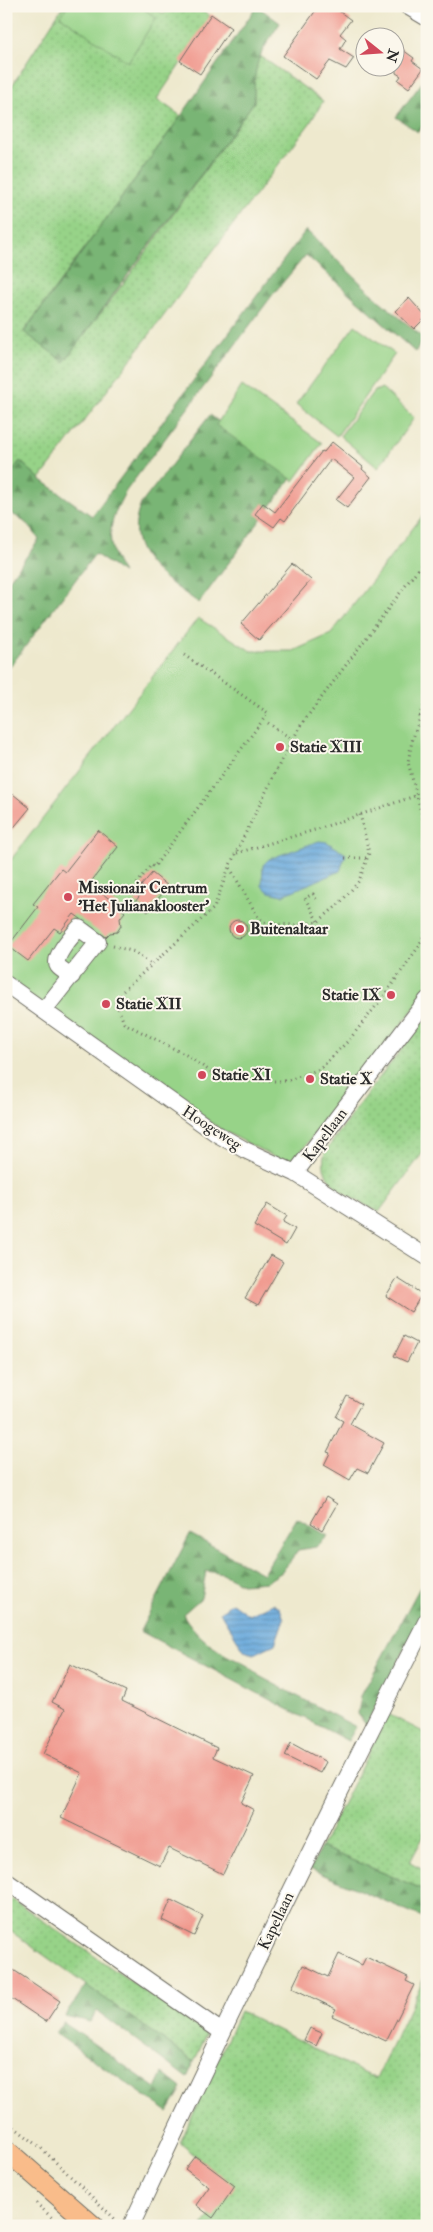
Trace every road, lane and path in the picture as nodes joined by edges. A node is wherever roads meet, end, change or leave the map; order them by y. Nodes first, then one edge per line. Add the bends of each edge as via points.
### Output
1 (407, 6) edge
2 (427, 18) edge
3 (427, 557) edge
4 (184, 655) dead end
5 (427, 697) edge
6 (419, 716) junction
7 (427, 720) edge
8 (268, 723) dead end
9 (293, 740) junction
10 (415, 796) junction
11 (360, 814) junction
12 (427, 835) edge
13 (237, 853) junction
14 (345, 858) dead end
15 (367, 858) junction
16 (229, 867) junction
17 (137, 884) dead end
18 (316, 899) dead end
19 (318, 922) junction
20 (427, 928) edge
21 (98, 942) junction
22 (152, 965) junction
23 (72, 976) junction
24 (6, 984) edge
25 (427, 1000) edge
26 (44, 1010) junction
27 (295, 1173) junction
28 (427, 1257) edge
29 (427, 1620) edge
30 (6, 1882) edge
31 (222, 2032) junction
32 (6, 2120) edge
33 (6, 2150) edge
34 (93, 2226) edge
35 (122, 2226) edge
36 (131, 2226) edge

1 - 2 street
3 - 9 path
4 - 17 path via 268,713 154,867 151,865
5 - 6 path
6 - 7 path
6 - 10 path via 408,762
8 - 9 path
9 - 13 path
10 - 11 path
10 - 12 path
11 - 13 path
11 - 15 path via 369,853
13 - 16 path
14 - 15 path
15 - 19 path via 359,881
16 - 19 path via 264,922 296,925
16 - 22 path via 214,908
18 - 19 path via 313,894 305,898
20 - 22 path via 419,946 349,1040 320,1069 286,1081 248,1081 214,1074 186,1055 124,1023 116,1005 119,998 123,990
21 - 22 path via 135,952
21 - 23 street
21 - 23 street via 79,928 61,950 58,966
23 - 26 street
24 - 26 street, Hoogeweg
25 - 27 street, Kapellaan
26 - 27 street, Hoogeweg via 217,1134
27 - 28 street, Hoogeweg
29 - 31 street, Kapellaan
30 - 31 street
31 - 36 street, Kapellaan
32 - 35 path via 39,2146
33 - 34 main road

